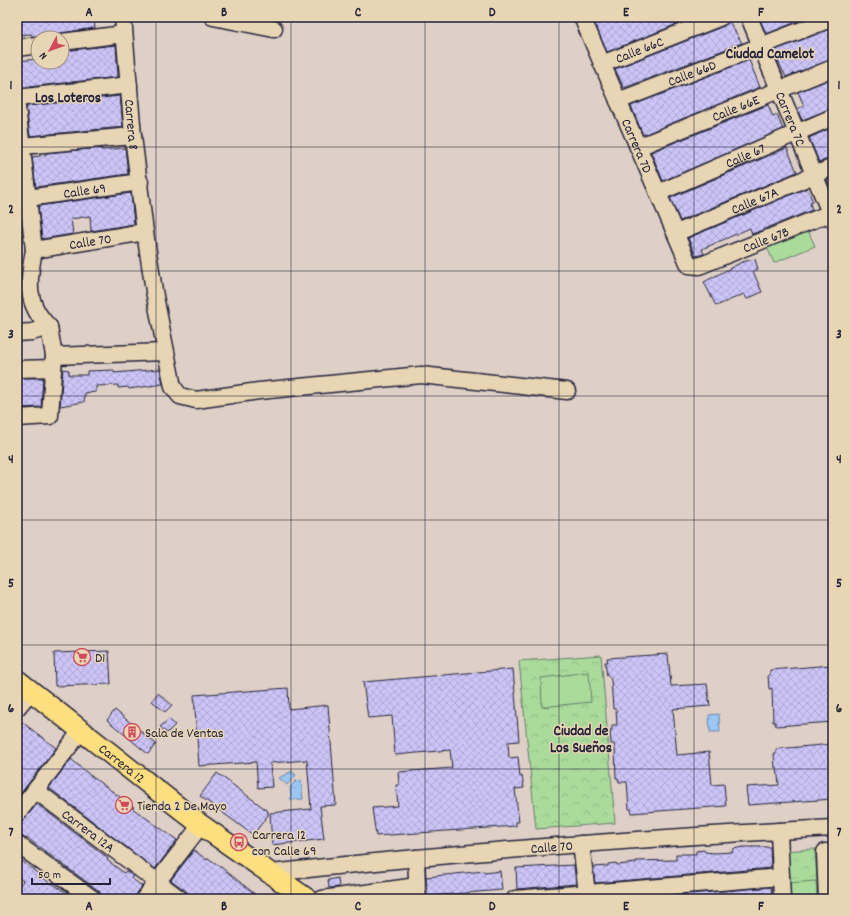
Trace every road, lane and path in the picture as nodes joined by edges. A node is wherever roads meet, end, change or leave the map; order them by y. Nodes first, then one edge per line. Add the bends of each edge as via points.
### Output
1 (123, 17) edge
2 (213, 17) edge
3 (721, 17) edge
4 (749, 17) edge
5 (833, 18) edge
6 (587, 19) edge
7 (274, 29) dead end
8 (124, 34) junction
9 (70, 41) edge
10 (30, 46) edge
11 (762, 47) junction
12 (17, 48) edge
13 (602, 64) junction
14 (833, 68) edge
15 (129, 85) junction
16 (779, 90) junction
17 (17, 98) edge
18 (618, 101) junction
19 (17, 107) edge
20 (833, 117) edge
21 (796, 132) junction
22 (133, 136) junction
23 (22, 146) junction
24 (638, 147) junction
25 (833, 167) edge
26 (814, 175) junction
27 (140, 182) junction
28 (658, 193) junction
29 (28, 198) junction
30 (832, 215) edge
31 (145, 232) junction
32 (676, 233) junction
33 (34, 250) junction
34 (699, 266) joint
35 (49, 327) junction
36 (17, 333) edge
37 (165, 352) junction
38 (54, 362) junction
39 (17, 369) edge
40 (567, 391) dead end
41 (17, 418) edge
42 (24, 686) edge
43 (17, 708) edge
44 (80, 732) junction
45 (35, 790) junction
46 (17, 814) edge
47 (201, 825) junction
48 (833, 828) edge
49 (779, 831) junction
50 (17, 844) edge
51 (582, 844) junction
52 (829, 852) edge
53 (416, 858) junction
54 (271, 873) junction
55 (781, 877) junction
56 (157, 881) junction
57 (417, 892) edge
58 (585, 895) edge
59 (93, 899) edge
60 (144, 899) edge
61 (180, 899) edge
62 (307, 899) edge
63 (322, 899) edge
64 (515, 899) edge
65 (782, 899) edge
66 (827, 899) edge

1 - 8 street, Carrera 8
2 - 7 street
3 - 13 street, Calle 66C
4 - 11 street, Carrera 7C
5 - 11 street, Calle 66D
6 - 13 street, Carrera 7D
8 - 9 street
8 - 15 street, Carrera 8
10 - 12 street
11 - 16 street, Carrera 7C
11 - 18 street, Calle 66D
13 - 18 street, Carrera 7D
14 - 16 street, Calle 66E
15 - 17 street
15 - 22 street, Carrera 8
16 - 21 street, Carrera 7C
16 - 24 street, Calle 66E
18 - 24 street, Carrera 7D
19 - 23 street
20 - 21 street, Calle 67
21 - 26 street, Carrera 7C
21 - 28 street, Calle 67
22 - 23 street
22 - 27 street, Carrera 8
23 - 29 street
24 - 28 street, Carrera 7D
25 - 26 street, Calle 67A
26 - 30 street, Carrera 7C
26 - 32 street, Calle 67A
27 - 29 street, Calle 69
27 - 31 street, Carrera 8
28 - 32 street, Carrera 7D
29 - 33 street
30 - 34 street, Calle 67B
31 - 33 street, Calle 70
31 - 37 street, Carrera 8
32 - 34 street, Carrera 7D via 688,263 691,266
33 - 35 street via 30,269 30,290 39,317
35 - 36 street
35 - 38 street
37 - 38 street
37 - 40 street, Carrera 8 via 173,386 180,396 196,400 420,375
38 - 39 street
38 - 41 street via 50,416
42 - 43 street
42 - 44 main road, Carrera 12
44 - 45 street
44 - 47 main road, Carrera 12
45 - 46 street
45 - 56 street, Carrera 12A
47 - 54 main road, Carrera 12
47 - 56 street
48 - 49 street, Calle 70
49 - 51 street, Calle 70
49 - 55 street
50 - 59 street
51 - 53 street, Calle 70
51 - 58 street
52 - 66 street
53 - 54 street, Calle 70
53 - 57 street
54 - 62 main road, Carrera 12
55 - 58 street
55 - 65 street
56 - 60 street
56 - 61 street, Carrera 12A
57 - 63 street
58 - 64 street

